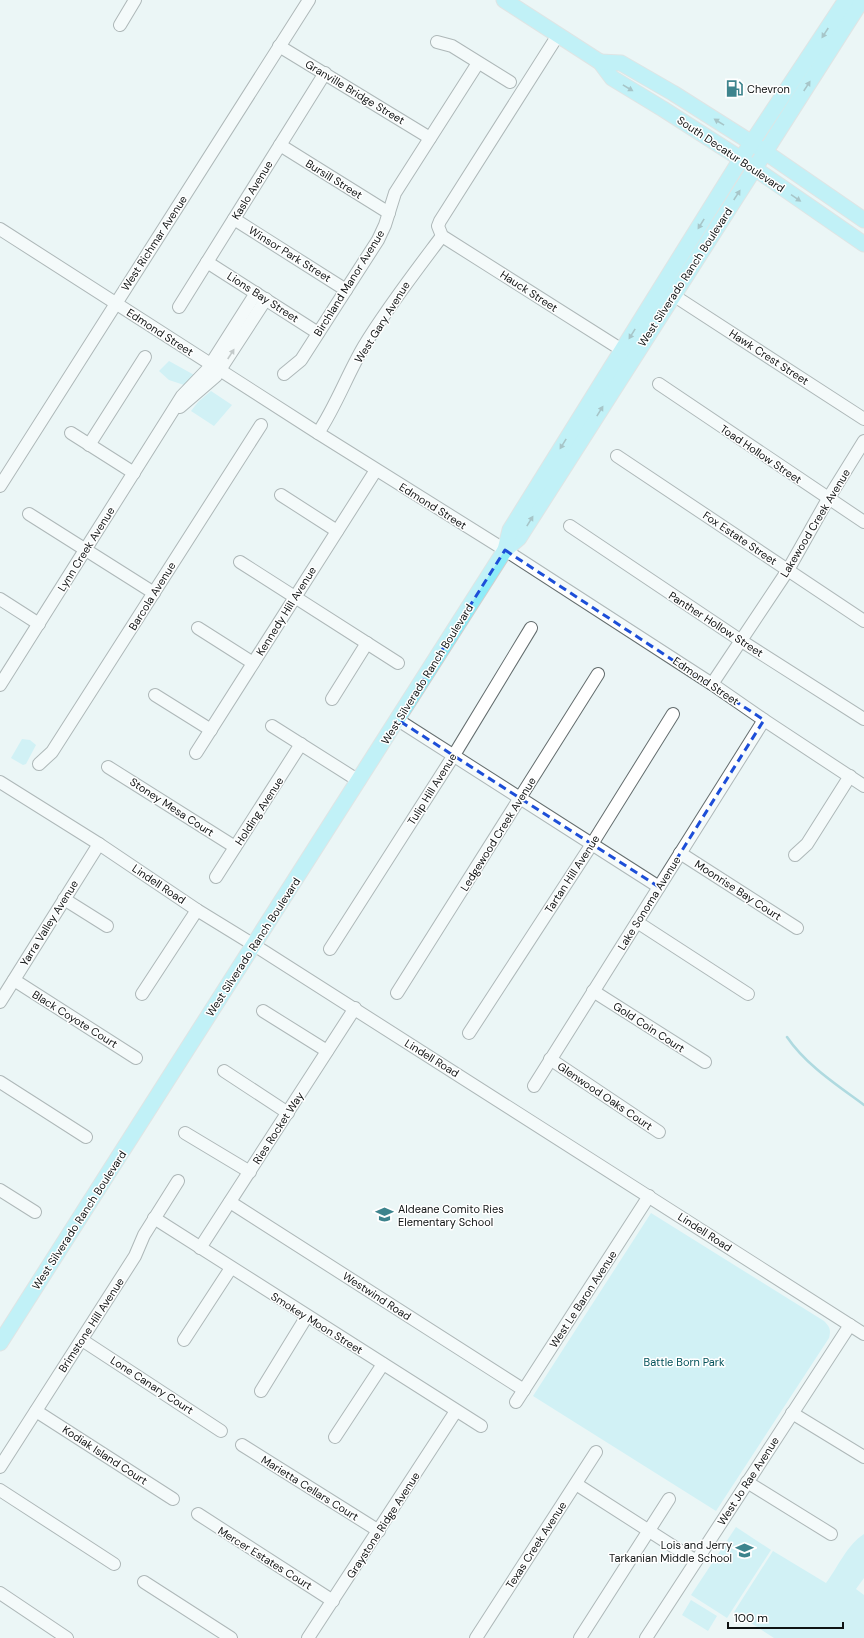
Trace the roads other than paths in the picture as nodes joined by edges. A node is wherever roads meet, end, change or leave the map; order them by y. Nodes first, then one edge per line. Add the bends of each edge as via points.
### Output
1 (309, 0) edge
2 (504, 0) edge
3 (846, 0) edge
4 (862, 0) edge
5 (129, 2) edge
6 (120, 25) dead end
7 (558, 35) junction
8 (437, 42) dead end
9 (279, 46) junction
10 (600, 62) junction
11 (478, 63) junction
12 (325, 73) junction
13 (510, 82) dead end
14 (430, 138) junction
15 (752, 143) junction
16 (280, 145) junction
17 (764, 152) junction
18 (741, 160) junction
19 (754, 169) junction
20 (389, 213) junction
21 (234, 219) junction
22 (864, 220) edge
23 (0, 229) edge
24 (440, 232) junction
25 (864, 244) edge
26 (207, 262) junction
27 (346, 290) junction
28 (674, 295) junction
29 (261, 296) junction
30 (115, 303) junction
31 (179, 307) dead end
32 (318, 333) junction
33 (622, 350) junction
34 (145, 356) dead end
35 (215, 368) junction
36 (284, 374) dead end
37 (659, 384) dead end
38 (864, 419) edge
39 (261, 425) dead end
40 (71, 433) dead end
41 (318, 433) junction
42 (864, 441) edge
43 (89, 445) junction
44 (617, 456) dead end
45 (376, 470) junction
46 (134, 473) junction
47 (0, 486) edge
48 (282, 495) dead end
49 (828, 499) junction
50 (30, 514) dead end
51 (864, 522) edge
52 (570, 526) dead end
53 (337, 531) junction
54 (86, 550) junction
55 (505, 550) junction
56 (240, 562) dead end
57 (788, 570) junction
58 (154, 593) junction
59 (295, 597) junction
60 (0, 598) edge
61 (864, 620) edge
62 (39, 624) junction
63 (198, 628) dead end
64 (531, 628) dead end
65 (740, 640) junction
66 (367, 643) junction
67 (253, 663) junction
68 (398, 663) dead end
69 (598, 674) dead end
70 (712, 684) junction
71 (0, 685) edge
72 (155, 695) dead end
73 (332, 699) dead end
74 (673, 714) dead end
75 (864, 719) edge
76 (398, 720) junction
77 (764, 720) junction
78 (272, 726) dead end
79 (211, 730) junction
80 (301, 744) junction
81 (196, 753) dead end
82 (454, 756) junction
83 (39, 764) dead end
84 (108, 767) dead end
85 (850, 776) junction
86 (359, 781) junction
87 (0, 782) edge
88 (864, 786) edge
89 (520, 798) junction
90 (99, 844) junction
91 (592, 844) junction
92 (235, 847) junction
93 (680, 853) junction
94 (795, 855) dead end
95 (216, 877) dead end
96 (659, 887) junction
97 (64, 899) junction
98 (197, 910) junction
99 (636, 922) junction
100 (107, 926) dead end
101 (797, 928) dead end
102 (254, 944) junction
103 (330, 949) dead end
104 (14, 980) junction
105 (593, 991) junction
106 (397, 993) dead end
107 (142, 994) dead end
108 (748, 994) dead end
109 (0, 1002) edge
110 (355, 1008) junction
111 (262, 1011) dead end
112 (469, 1033) dead end
113 (327, 1052) junction
114 (136, 1058) dead end
115 (550, 1060) junction
116 (705, 1062) dead end
117 (224, 1071) dead end
118 (0, 1082) edge
119 (534, 1086) dead end
120 (288, 1112) junction
121 (185, 1132) dead end
122 (659, 1132) dead end
123 (86, 1137) dead end
124 (250, 1172) junction
125 (178, 1181) dead end
126 (0, 1190) edge
127 (650, 1196) junction
128 (230, 1202) junction
129 (35, 1212) dead end
130 (154, 1218) junction
131 (200, 1248) junction
132 (231, 1268) junction
133 (307, 1316) junction
134 (850, 1325) junction
135 (864, 1334) edge
136 (82, 1340) junction
137 (184, 1340) dead end
138 (0, 1343) edge
139 (383, 1364) junction
140 (524, 1390) junction
141 (261, 1391) dead end
142 (516, 1402) dead end
143 (36, 1411) junction
144 (456, 1411) junction
145 (792, 1413) junction
146 (481, 1426) dead end
147 (221, 1431) dead end
148 (335, 1437) dead end
149 (242, 1445) dead end
150 (4, 1452) edge
151 (596, 1452) dead end
152 (864, 1457) edge
153 (0, 1467) edge
154 (747, 1482) junction
155 (576, 1484) junction
156 (0, 1490) edge
157 (670, 1498) dead end
158 (174, 1500) dead end
159 (198, 1514) dead end
160 (649, 1530) junction
161 (379, 1531) junction
162 (831, 1534) dead end
163 (696, 1561) junction
164 (114, 1564) dead end
165 (144, 1582) dead end
166 (0, 1593) edge
167 (333, 1601) junction
168 (67, 1638) edge
169 (232, 1638) edge
170 (308, 1638) edge
171 (476, 1638) edge
172 (580, 1638) edge
173 (646, 1638) edge

1 - 9 street, West Richmar Avenue
2 - 7 main road, South Decatur Boulevard
3 -> 15 main road, West Silverado Ranch Boulevard
17 -> 4 main road, West Silverado Ranch Boulevard
5 - 6 street
7 - 10 main road, South Decatur Boulevard
7 - 24 street, West Gary Avenue via 440,221
8 - 11 street via 452,46
9 - 12 street, Granville Bridge Street
9 - 30 street, West Richmar Avenue
15 -> 10 main road, South Decatur Boulevard via 621,63
10 -> 18 main road, South Decatur Boulevard via 612,78
11 - 13 street
11 - 14 street, Birchland Manor Avenue
12 - 14 street, Granville Bridge Street
12 - 16 street, Kaslo Avenue
14 - 20 street, Birchland Manor Avenue via 395,193
15 - 17 main road, South Decatur Boulevard
15 - 18 main road, West Silverado Ranch Boulevard
16 - 20 street, Bursill Street
16 - 21 street, Kaslo Avenue
17 - 19 main road, West Silverado Ranch Boulevard
17 - 22 main road, South Decatur Boulevard
18 - 19 main road, South Decatur Boulevard
18 -> 33 main road, West Silverado Ranch Boulevard
19 -> 25 main road, South Decatur Boulevard
28 -> 19 main road, West Silverado Ranch Boulevard
20 - 27 street, Birchland Manor Avenue via 378,240
21 - 26 street, Kaslo Avenue
21 - 27 street, Winsor Park Street
23 - 30 street, Edmond Street
24 - 33 street, Hauck Street
24 - 41 street, West Gary Avenue via 364,347
26 - 29 street, Lions Bay Street
26 - 31 street, Kaslo Avenue
27 - 32 street, Birchland Manor Avenue
28 - 38 street, Hawk Crest Street
55 -> 28 main road, West Silverado Ranch Boulevard via 519,538
29 - 32 street, Lions Bay Street
29 - 35 street, Lynn Creek Avenue
30 - 35 street, Edmond Street
30 - 47 street, West Richmar Avenue
32 - 36 street, Birchland Manor Avenue via 301,360
33 -> 55 main road, West Silverado Ranch Boulevard via 510,530
34 - 43 street
35 - 41 street, Edmond Street
35 - 46 street, Lynn Creek Avenue via 186,391
37 - 49 street, Toad Hollow Street
39 - 58 street, Barcola Avenue
40 - 43 street
41 - 45 street, Edmond Street
42 - 49 street, Lakewood Creek Avenue
43 - 46 street
44 - 57 street, Fox Estate Street
45 - 53 street, Kennedy Hill Avenue
45 - 55 street, Edmond Street
46 - 54 street, Lynn Creek Avenue
48 - 53 street
49 - 51 street, Toad Hollow Street
49 - 57 street, Lakewood Creek Avenue
50 - 54 street
52 - 65 street, Panther Hollow Street
53 - 59 street, Kennedy Hill Avenue
54 - 58 street
54 - 62 street, Lynn Creek Avenue
55 - 70 street, Edmond Street
55 - 76 main road, West Silverado Ranch Boulevard
56 - 59 street
57 - 61 street, Fox Estate Street
57 - 65 street, Lakewood Creek Avenue
58 - 83 street, Barcola Avenue via 52,752
59 - 66 street
59 - 67 street, Kennedy Hill Avenue
60 - 62 street
62 - 71 street, Lynn Creek Avenue
63 - 67 street
64 - 82 street, Tulip Hill Avenue
65 - 70 street, Lakewood Creek Avenue
65 - 75 street, Panther Hollow Street
66 - 68 street
66 - 73 street
67 - 79 street, Kennedy Hill Avenue
69 - 89 street, Ledgewood Creek Avenue
70 - 77 street, Edmond Street
72 - 79 street
74 - 91 street, Tartan Hill Avenue
76 - 82 street
76 - 86 main road, West Silverado Ranch Boulevard
77 - 85 street, Edmond Street
77 - 93 street, Lake Sonoma Avenue
78 - 80 street
79 - 81 street, Kennedy Hill Avenue
80 - 86 street
80 - 92 street, Holding Avenue
82 - 89 street
82 - 103 street, Tulip Hill Avenue
84 - 92 street, Stoney Mesa Court
85 - 88 street, Edmond Street
85 - 94 street via 807,844
86 - 102 main road, West Silverado Ranch Boulevard
87 - 90 street, Lindell Road
89 - 91 street
89 - 106 street, Ledgewood Creek Avenue
90 - 97 street, Yarra Valley Avenue
90 - 98 street, Lindell Road
91 - 96 street
91 - 112 street, Tartan Hill Avenue
92 - 95 street, Holding Avenue
93 - 96 street, Lake Sonoma Avenue
93 - 101 street, Moonrise Bay Court
96 - 99 street, Lake Sonoma Avenue
97 - 100 street
97 - 104 street, Yarra Valley Avenue
98 - 102 street, Lindell Road
98 - 107 street
99 - 105 street, Lake Sonoma Avenue
99 - 108 street
102 - 110 street, Lindell Road
102 - 138 main road, West Silverado Ranch Boulevard
104 - 109 street, Yarra Valley Avenue
104 - 114 street, Black Coyote Court
105 - 115 street, Lake Sonoma Avenue
105 - 116 street, Gold Coin Court
110 - 113 street, Ries Rocket Way
110 - 127 street, Lindell Road
111 - 113 street
113 - 120 street, Ries Rocket Way
115 - 119 street, Lake Sonoma Avenue
115 - 122 street, Glenwood Oaks Court
117 - 120 street
118 - 123 street
120 - 124 street, Ries Rocket Way
121 - 124 street
124 - 128 street, Ries Rocket Way
125 - 130 street, Brimstone Hill Avenue
126 - 129 street
127 - 134 street, Lindell Road
127 - 140 street, West Le Baron Avenue
128 - 131 street, Ries Rocket Way
128 - 140 street, Westwind Road
130 - 131 street, Smokey Moon Street
130 - 136 street, Brimstone Hill Avenue via 135,1256
131 - 132 street, Smokey Moon Street
132 - 133 street, Smokey Moon Street
132 - 137 street
133 - 139 street, Smokey Moon Street
133 - 141 street
134 - 135 street, Lindell Road
134 - 145 street, West Jo Rae Avenue
136 - 143 street, Brimstone Hill Avenue
136 - 147 street, Lone Canary Court
139 - 144 street, Smokey Moon Street
139 - 148 street
140 - 142 street, West Le Baron Avenue
143 - 150 street, Brimstone Hill Avenue
143 - 158 street, Kodiak Island Court
144 - 146 street, Smokey Moon Street
144 - 161 street, Graystone Ridge Avenue
145 - 152 street
145 - 154 street, West Jo Rae Avenue
149 - 161 street, Marietta Cellars Court
150 - 153 street, Brimstone Hill Avenue
151 - 155 street, Texas Creek Avenue
154 - 162 street
154 - 163 street, West Jo Rae Avenue
155 - 160 street
155 - 171 street, Texas Creek Avenue
156 - 164 street
157 - 160 street
159 - 167 street, Mercer Estates Court
160 - 163 street
160 - 172 street
161 - 167 street, Graystone Ridge Avenue
163 - 173 street, West Jo Rae Avenue
165 - 169 street
166 - 168 street
167 - 170 street, Graystone Ridge Avenue

